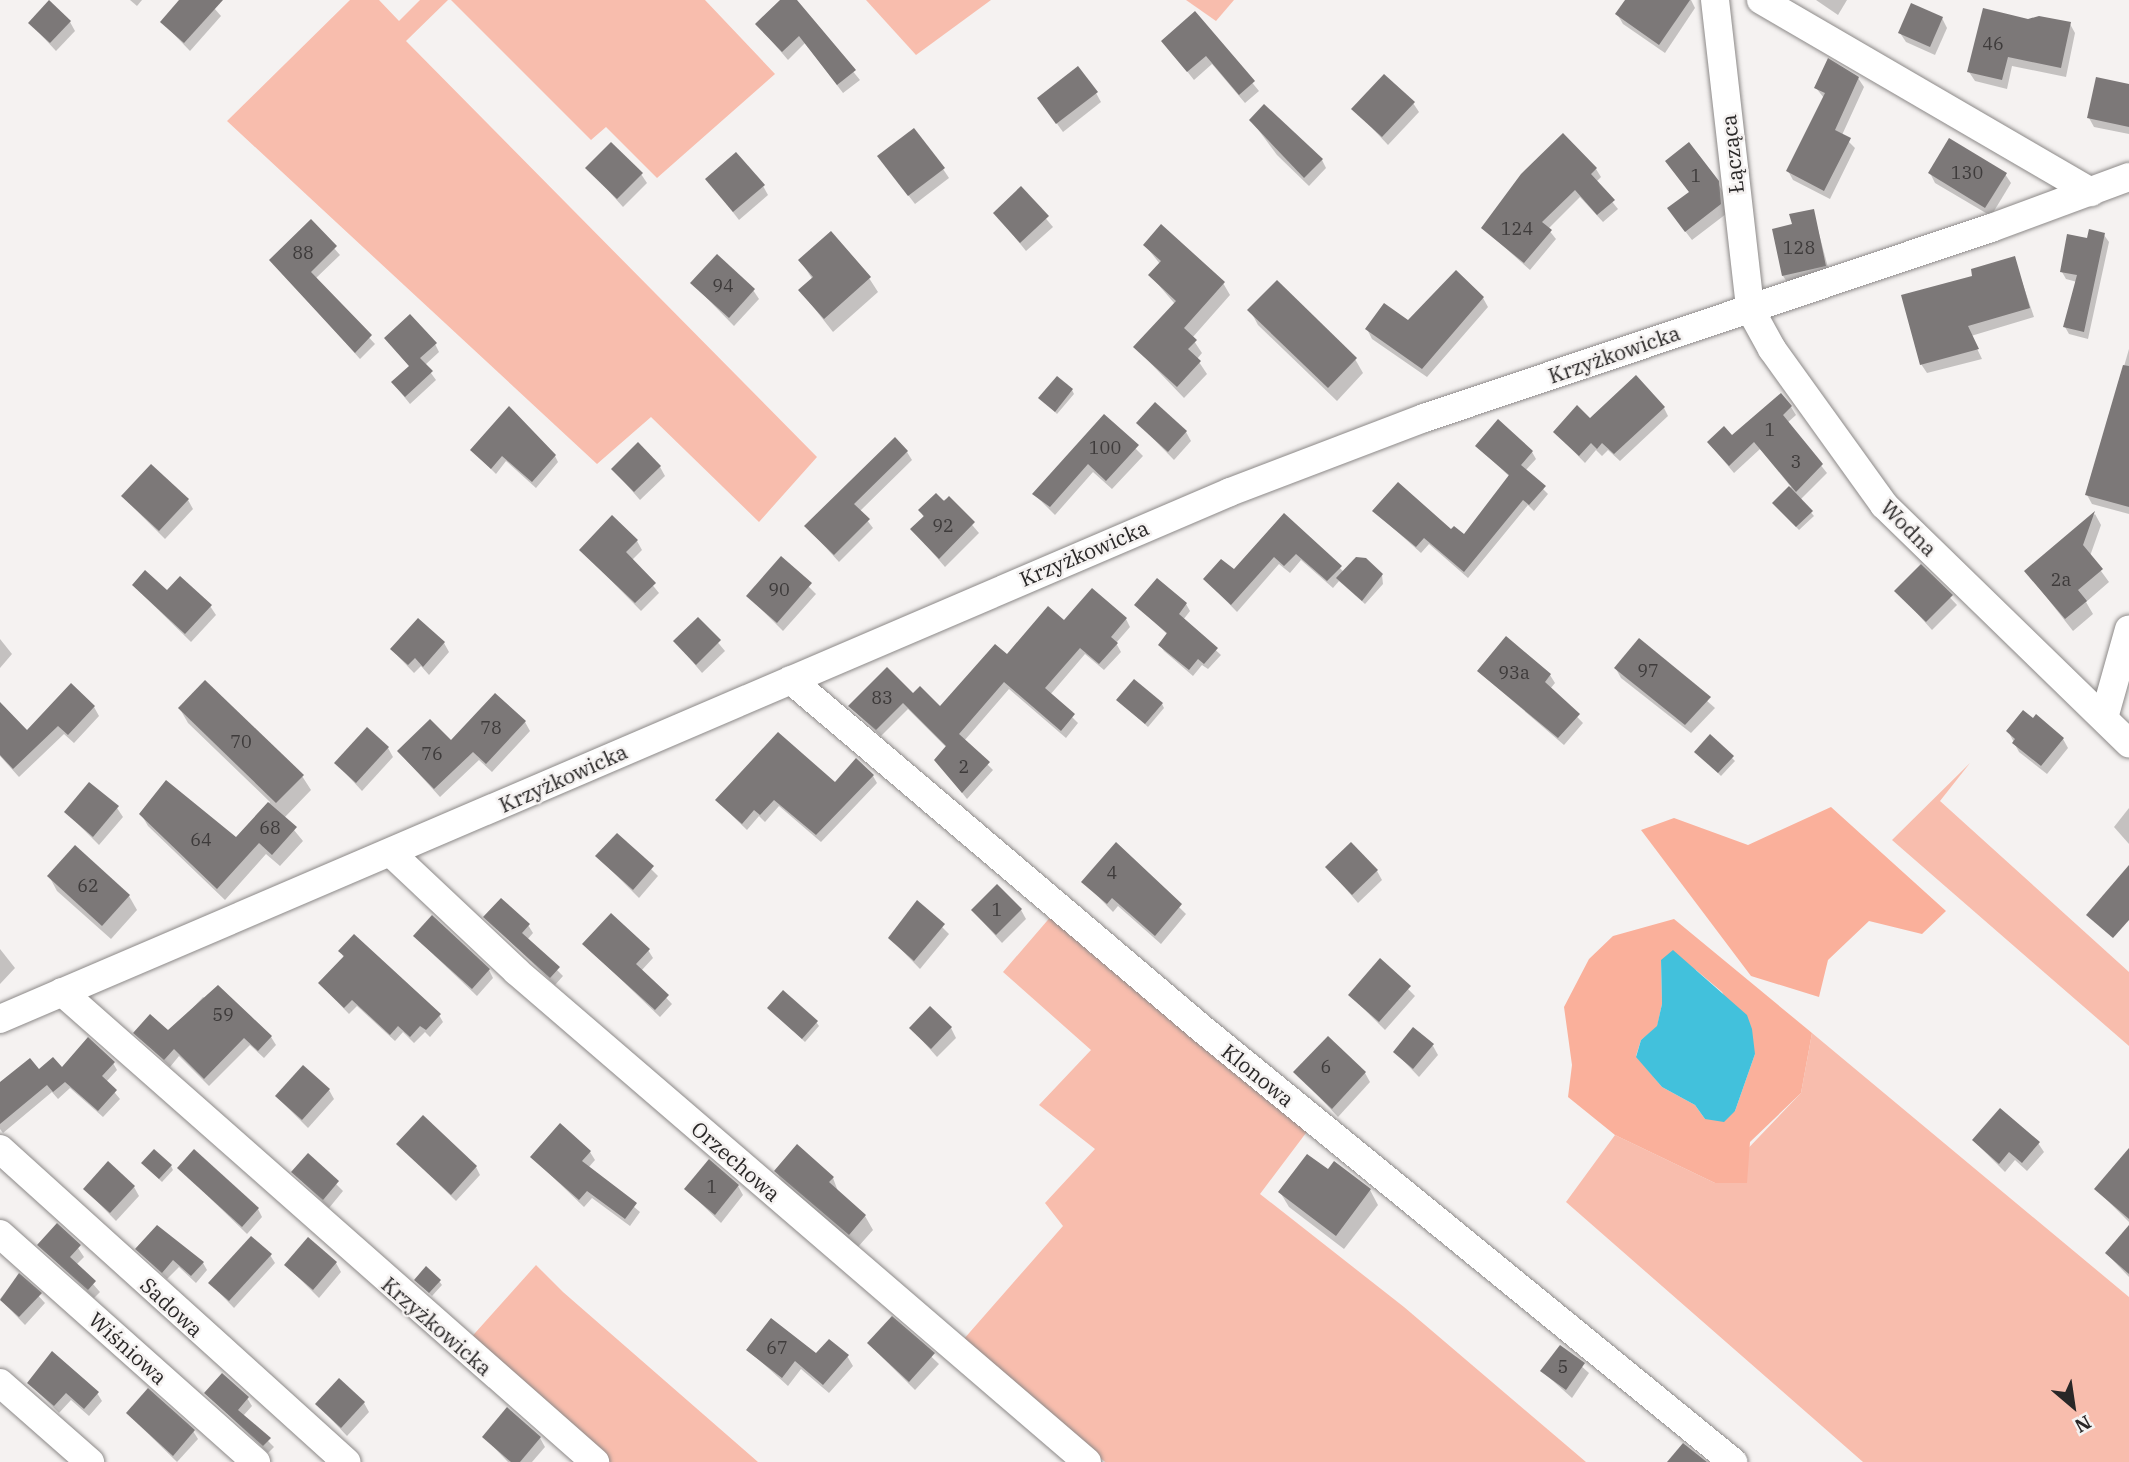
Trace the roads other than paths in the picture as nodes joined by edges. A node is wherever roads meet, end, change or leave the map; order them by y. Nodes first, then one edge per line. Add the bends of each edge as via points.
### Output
1 (1715, 0) edge
2 (1761, 0) edge
3 (2129, 177) edge
4 (2091, 192) junction
5 (1750, 309) junction
6 (2129, 629) edge
7 (791, 680) junction
8 (2104, 718) junction
9 (2129, 743) edge
10 (391, 853) junction
11 (62, 992) junction
12 (0, 1019) edge
13 (0, 1149) edge
14 (0, 1234) edge
15 (0, 1383) edge
16 (90, 1462) edge
17 (256, 1462) edge
18 (347, 1462) edge
19 (595, 1462) edge
20 (1087, 1462) edge
21 (1733, 1462) edge

1 - 5 street, Łącząca
2 - 4 street
3 - 4 street, Krzyżkowicka
4 - 5 street, Krzyżkowicka
5 - 7 street, Krzyżkowicka via 1424,418 1230,492
5 - 8 street, Wodna via 1772,349 1884,505
6 - 8 street
7 - 10 street, Krzyżkowicka
7 - 21 street, Klonowa via 1201,1028
8 - 9 street, Wodna
10 - 11 street, Krzyżkowicka
10 - 20 street, Orzechowa via 516,971
11 - 12 street, Krzyżkowicka
11 - 19 street, Krzyżkowicka
13 - 18 street, Sadowa
14 - 17 street, Wiśniowa
15 - 16 street

